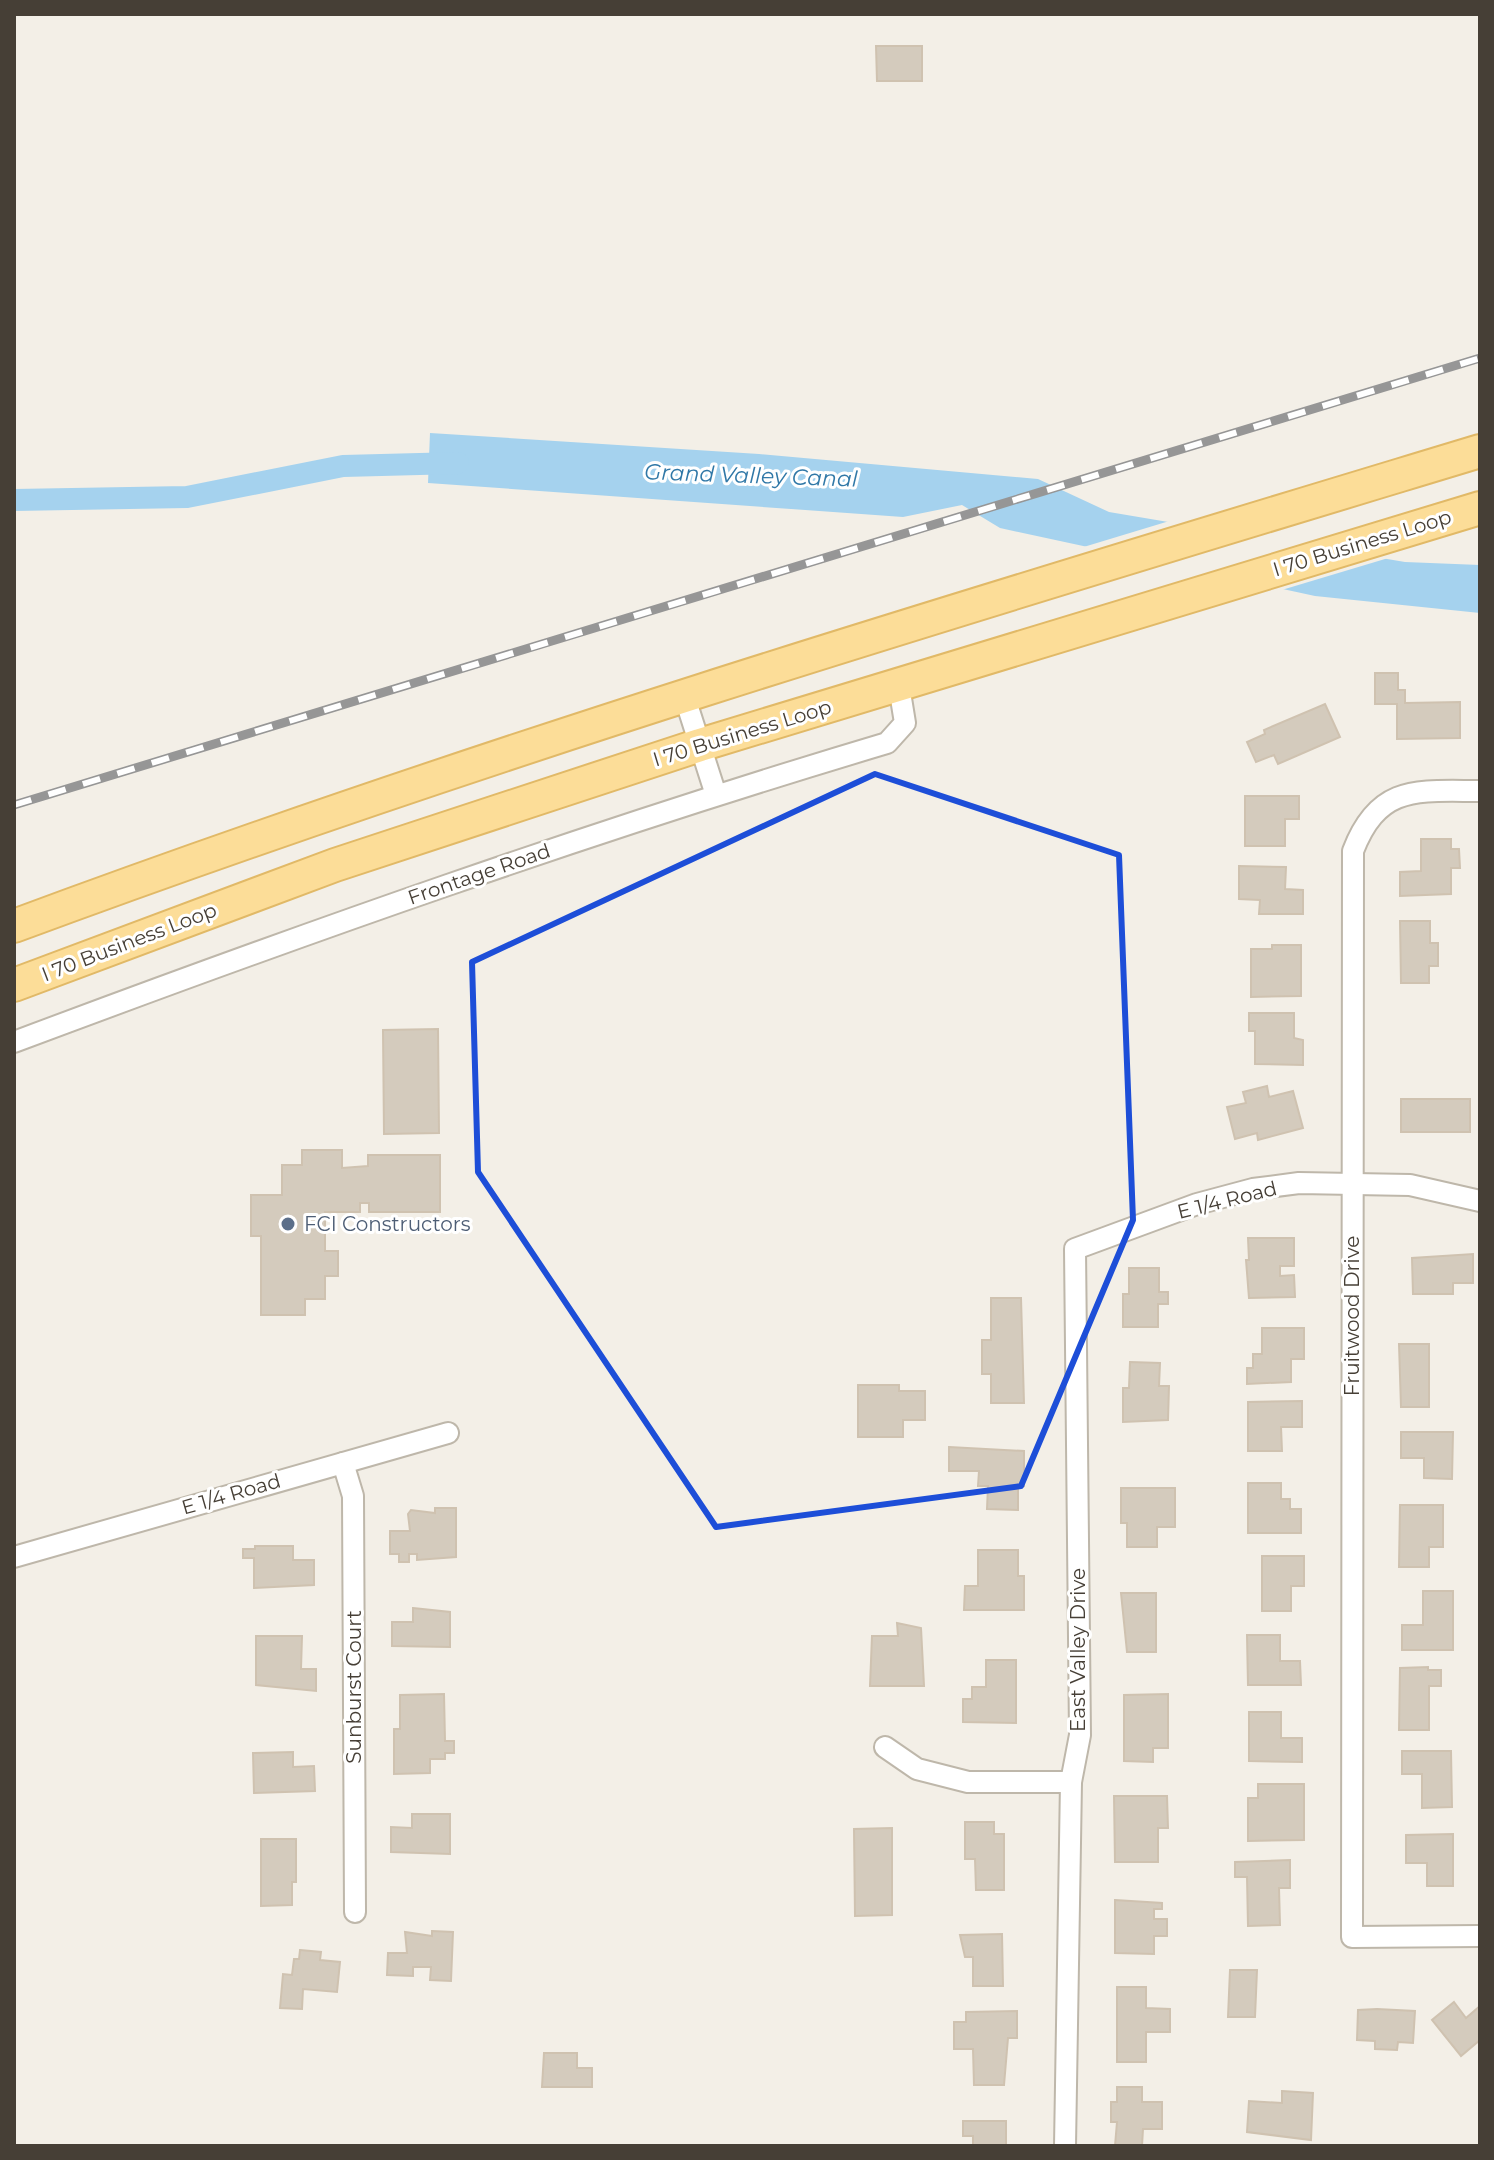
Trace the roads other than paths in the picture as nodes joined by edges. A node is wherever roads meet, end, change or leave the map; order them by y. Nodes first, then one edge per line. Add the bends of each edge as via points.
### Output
1 (1480, 451) edge
2 (1480, 508) edge
3 (899, 686) junction
4 (684, 695) junction
5 (700, 745) junction
6 (1480, 791) edge
7 (716, 795) junction
8 (14, 926) edge
9 (14, 985) edge
10 (14, 1042) edge
11 (1352, 1183) junction
12 (1480, 1201) edge
13 (1075, 1249) joint
14 (448, 1433) dead end
15 (343, 1463) junction
16 (14, 1557) edge
17 (885, 1747) dead end
18 (1071, 1782) junction
19 (355, 1912) dead end
20 (1480, 1936) edge
21 (1065, 2146) edge

1 - 4 main road
2 - 3 main road, I 70 Business Loop
3 - 5 main road, I 70 Business Loop
3 - 7 street, Frontage Road via 905,723 887,743
4 - 5 street
4 - 8 main road via 216,851
5 - 7 street
5 - 9 main road, I 70 Business Loop via 335,865
6 - 11 street, Fruitwood Drive via 1423,791 1394,799 1375,809 1353,851
7 - 10 street, Frontage Road via 276,944
11 - 12 street, E 1/4 Road via 1410,1185
11 - 13 street, E 1/4 Road via 1253,1189
11 - 20 street, Fruitwood Drive via 1352,1937
13 - 18 street, East Valley Drive via 1080,1735
14 - 15 street, E 1/4 Road
15 - 16 street, E 1/4 Road
15 - 19 street, Sunburst Court via 353,1496
17 - 18 street via 917,1769 968,1782
18 - 21 street, East Valley Drive

